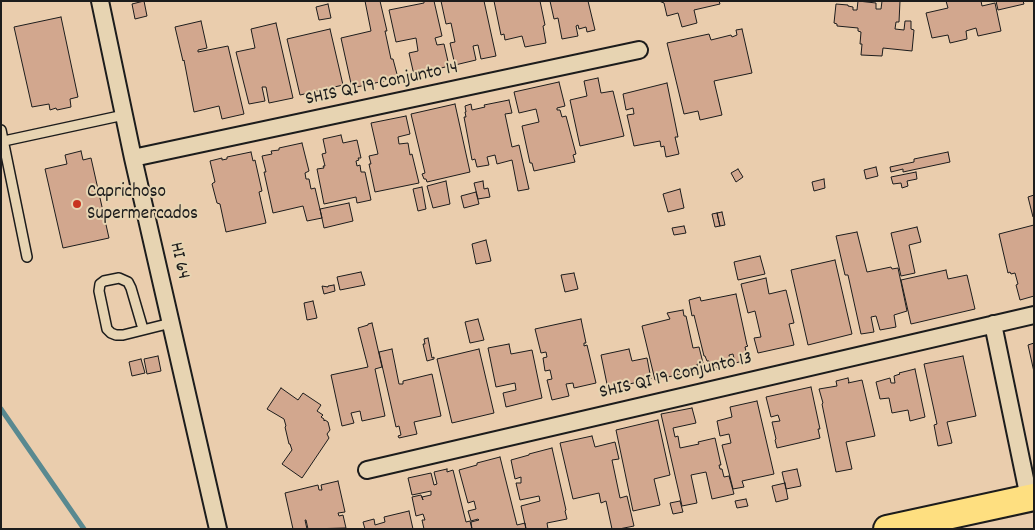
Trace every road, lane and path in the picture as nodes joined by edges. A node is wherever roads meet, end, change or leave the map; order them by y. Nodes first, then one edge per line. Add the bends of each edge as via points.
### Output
1 (100, 1) edge
2 (639, 50) dead end
3 (124, 115) junction
4 (1, 130) edge
5 (4, 141) junction
6 (134, 158) junction
7 (27, 257) dead end
8 (1034, 315) edge
9 (172, 322) junction
10 (993, 324) junction
11 (143, 329) junction
12 (367, 470) dead end
13 (1032, 498) edge
14 (218, 529) edge
15 (887, 529) edge

1 - 3 street, HI 64
2 - 6 street, SHIS QI 19 Conjunto 14
3 - 5 lane
3 - 6 street, HI 64
4 - 5 lane
5 - 7 lane
6 - 9 street, HI 64
8 - 10 street, SHIS QI 19 Conjunto 13
9 - 11 lane
9 - 14 street, HI 64
10 - 12 street, SHIS QI 19 Conjunto 13
10 - 13 street
11 - 11 lane via 123,335 107,329 100,284 119,278 128,282
13 - 15 main road

